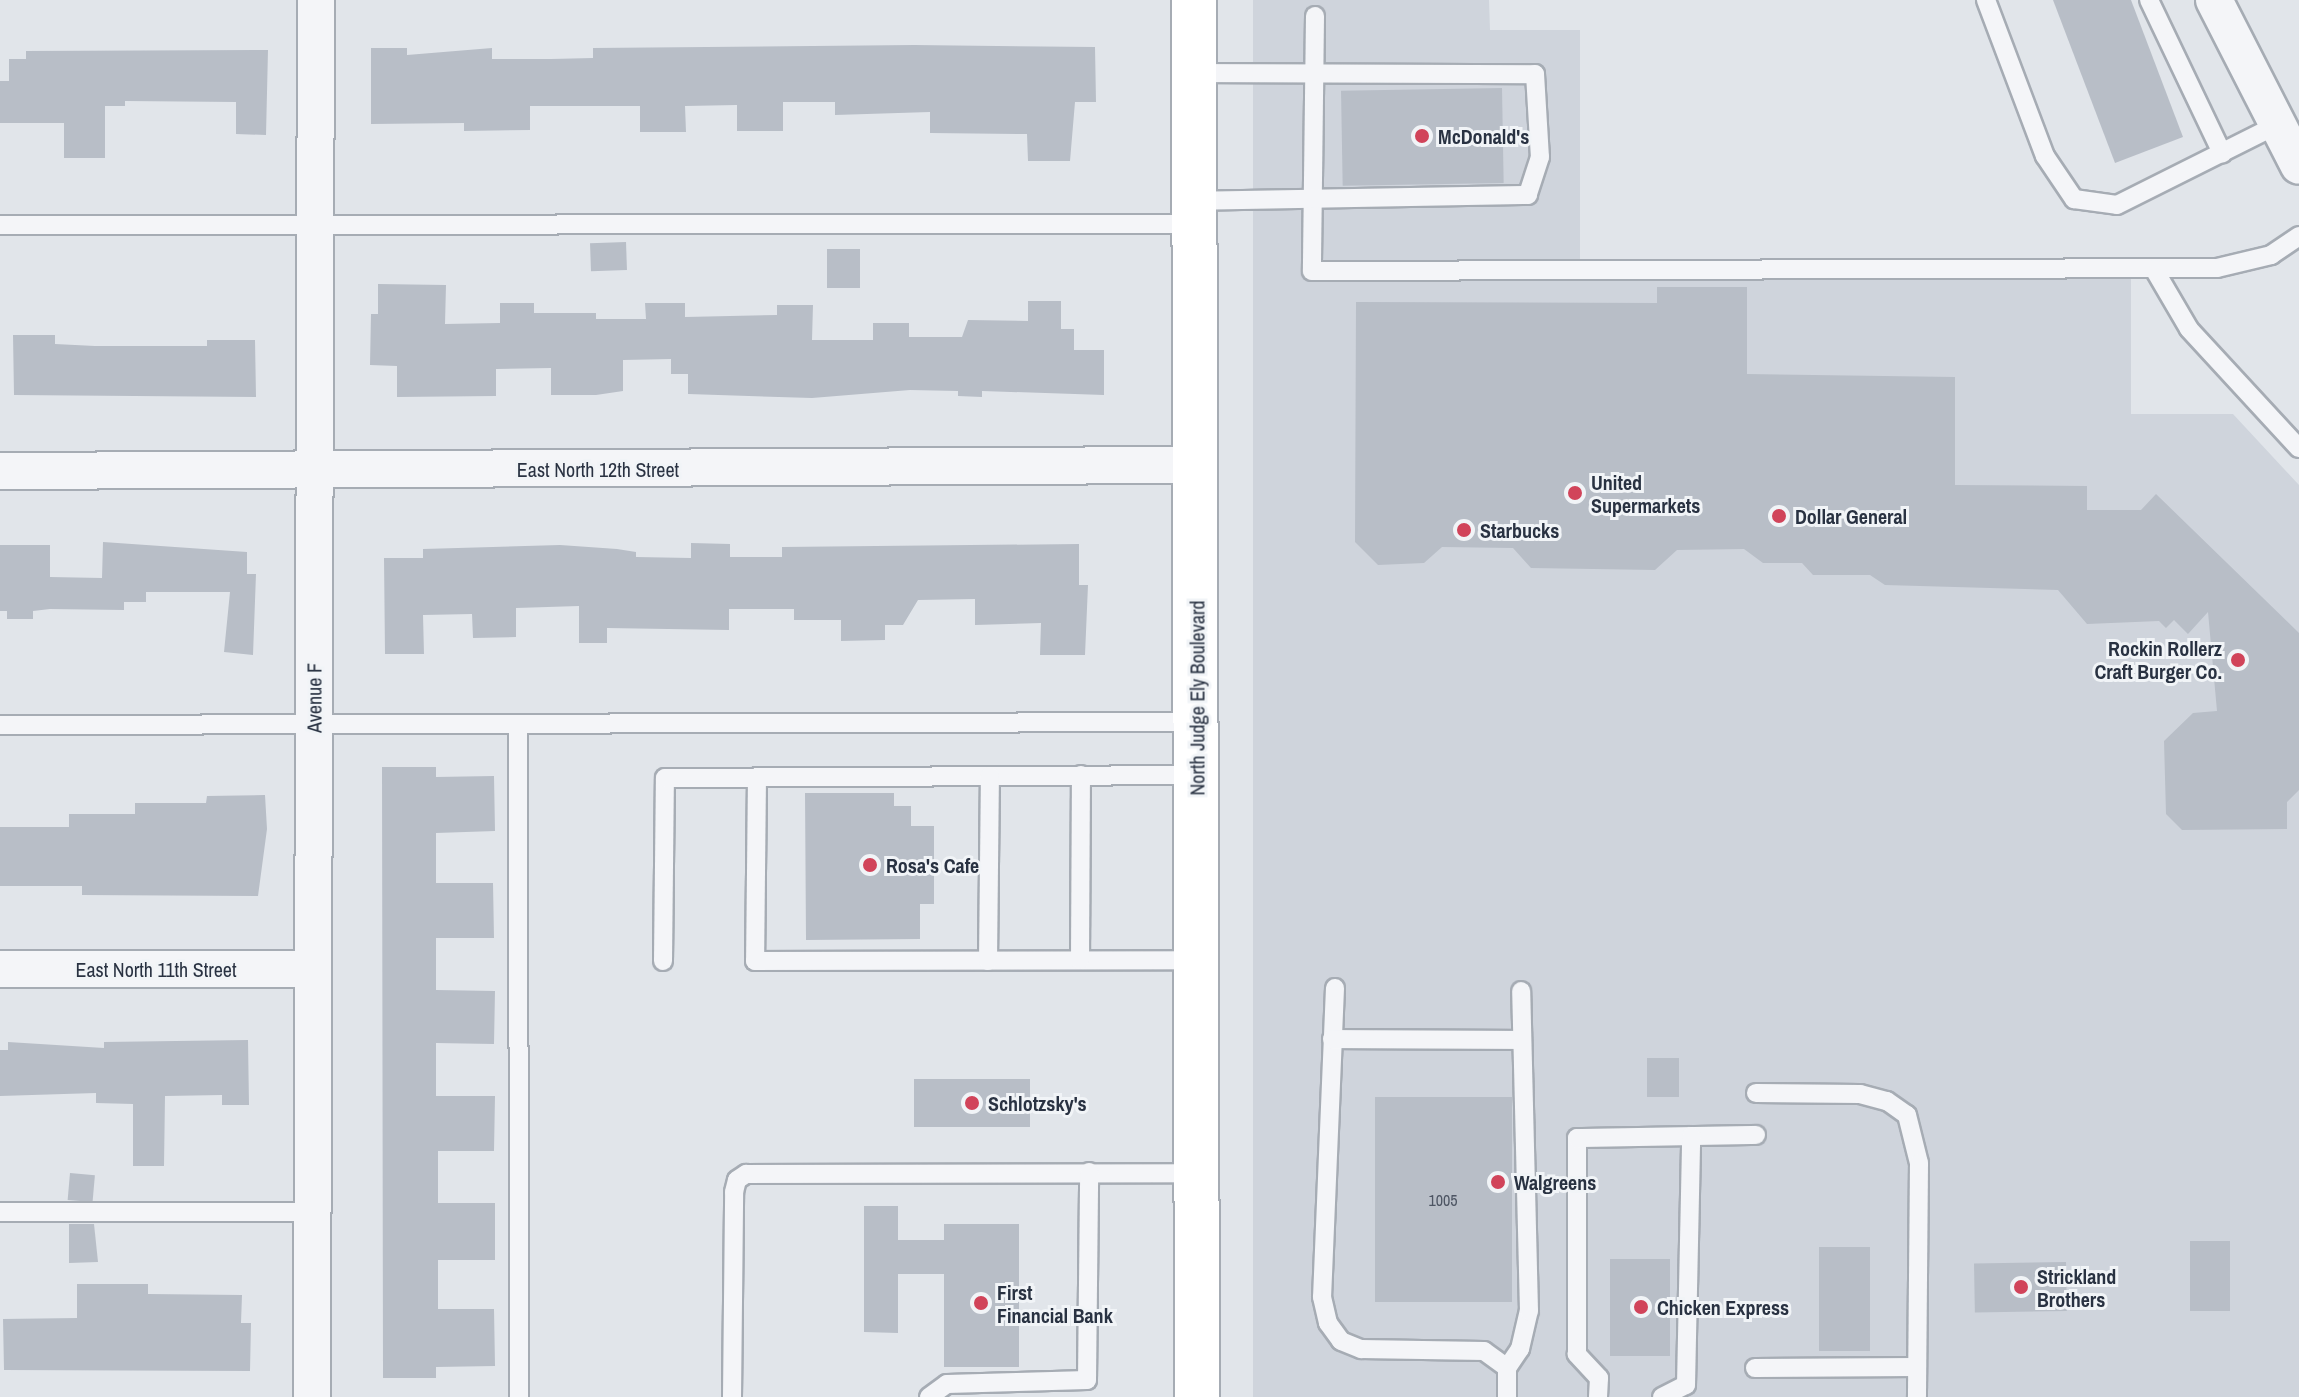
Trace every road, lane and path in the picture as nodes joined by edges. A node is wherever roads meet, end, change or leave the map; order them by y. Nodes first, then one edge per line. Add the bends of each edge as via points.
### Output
1 (316, 0) edge
2 (1194, 0) edge
3 (1986, 0) edge
4 (2149, 0) edge
5 (2214, 0) edge
6 (1315, 16) dead end
7 (1195, 73) junction
8 (1312, 73) junction
9 (2275, 126) junction
10 (2222, 153) junction
11 (2299, 166) edge
12 (1313, 198) junction
13 (1195, 212) junction
14 (0, 225) edge
15 (316, 225) junction
16 (2299, 236) edge
17 (2154, 269) junction
18 (2299, 448) edge
19 (1196, 465) junction
20 (0, 471) edge
21 (315, 471) junction
22 (1197, 722) junction
23 (518, 724) junction
24 (0, 725) edge
25 (314, 725) junction
26 (1081, 775) junction
27 (1197, 775) junction
28 (990, 776) junction
29 (757, 777) junction
30 (1080, 960) junction
31 (1197, 960) junction
32 (663, 961) dead end
33 (988, 961) junction
34 (0, 969) edge
35 (313, 969) junction
36 (1335, 988) dead end
37 (1521, 991) dead end
38 (1332, 1039) junction
39 (1521, 1040) junction
40 (1756, 1093) dead end
41 (1756, 1135) dead end
42 (1691, 1136) junction
43 (1089, 1172) junction
44 (1197, 1173) junction
45 (0, 1212) edge
46 (313, 1212) junction
47 (1916, 1367) junction
48 (1507, 1368) junction
49 (1755, 1368) dead end
50 (312, 1397) edge
51 (519, 1397) edge
52 (732, 1397) edge
53 (929, 1397) edge
54 (1197, 1397) edge
55 (1507, 1397) edge
56 (1598, 1397) edge
57 (1662, 1397) edge
58 (1917, 1397) edge

1 - 15 street, Avenue F
2 - 7 main road, North Judge Ely Boulevard
3 - 10 lane via 2045,156 2074,199 2117,205
4 - 10 lane
5 - 9 street
6 - 8 lane
7 - 8 lane
7 - 13 main road, North Judge Ely Boulevard
8 - 12 lane
8 - 12 lane via 1535,74 1540,157 1528,195
9 - 10 lane
9 - 11 street
12 - 13 lane
12 - 17 lane via 1312,271
13 - 15 lane
13 - 19 main road, North Judge Ely Boulevard
14 - 15 lane
15 - 21 street, Avenue F
16 - 17 lane via 2271,255 2243,264
17 - 18 lane via 2189,329
19 - 21 street, East North 12th Street
19 - 22 main road, North Judge Ely Boulevard
20 - 21 street, East North 12th Street
21 - 25 street, Avenue F
22 - 23 lane
22 - 27 main road, North Judge Ely Boulevard
23 - 25 lane
23 - 51 lane
24 - 25 lane
25 - 35 street, Avenue F
26 - 27 lane
26 - 28 lane
26 - 30 lane
27 - 31 main road, North Judge Ely Boulevard
28 - 29 lane
28 - 33 lane
29 - 32 lane via 665,778
29 - 33 lane via 755,961
30 - 31 lane
30 - 33 lane
31 - 44 main road, North Judge Ely Boulevard
34 - 35 street, East North 11th Street
35 - 46 street, Avenue F
36 - 38 lane
37 - 39 lane
38 - 39 lane
38 - 48 lane via 1322,1297 1328,1323 1341,1341 1361,1349 1484,1351
39 - 48 lane via 1529,1311 1520,1349
40 - 47 lane via 1860,1094 1887,1101 1907,1115 1919,1163
41 - 42 lane
42 - 56 lane via 1577,1138 1577,1354 1599,1378
42 - 57 lane via 1686,1385
43 - 44 lane
43 - 52 lane via 746,1174 737,1180 734,1192
43 - 53 lane via 1087,1380 947,1384
44 - 54 main road, North Judge Ely Boulevard
45 - 46 lane
46 - 50 street, Avenue F
47 - 49 lane
47 - 58 lane
48 - 55 lane

